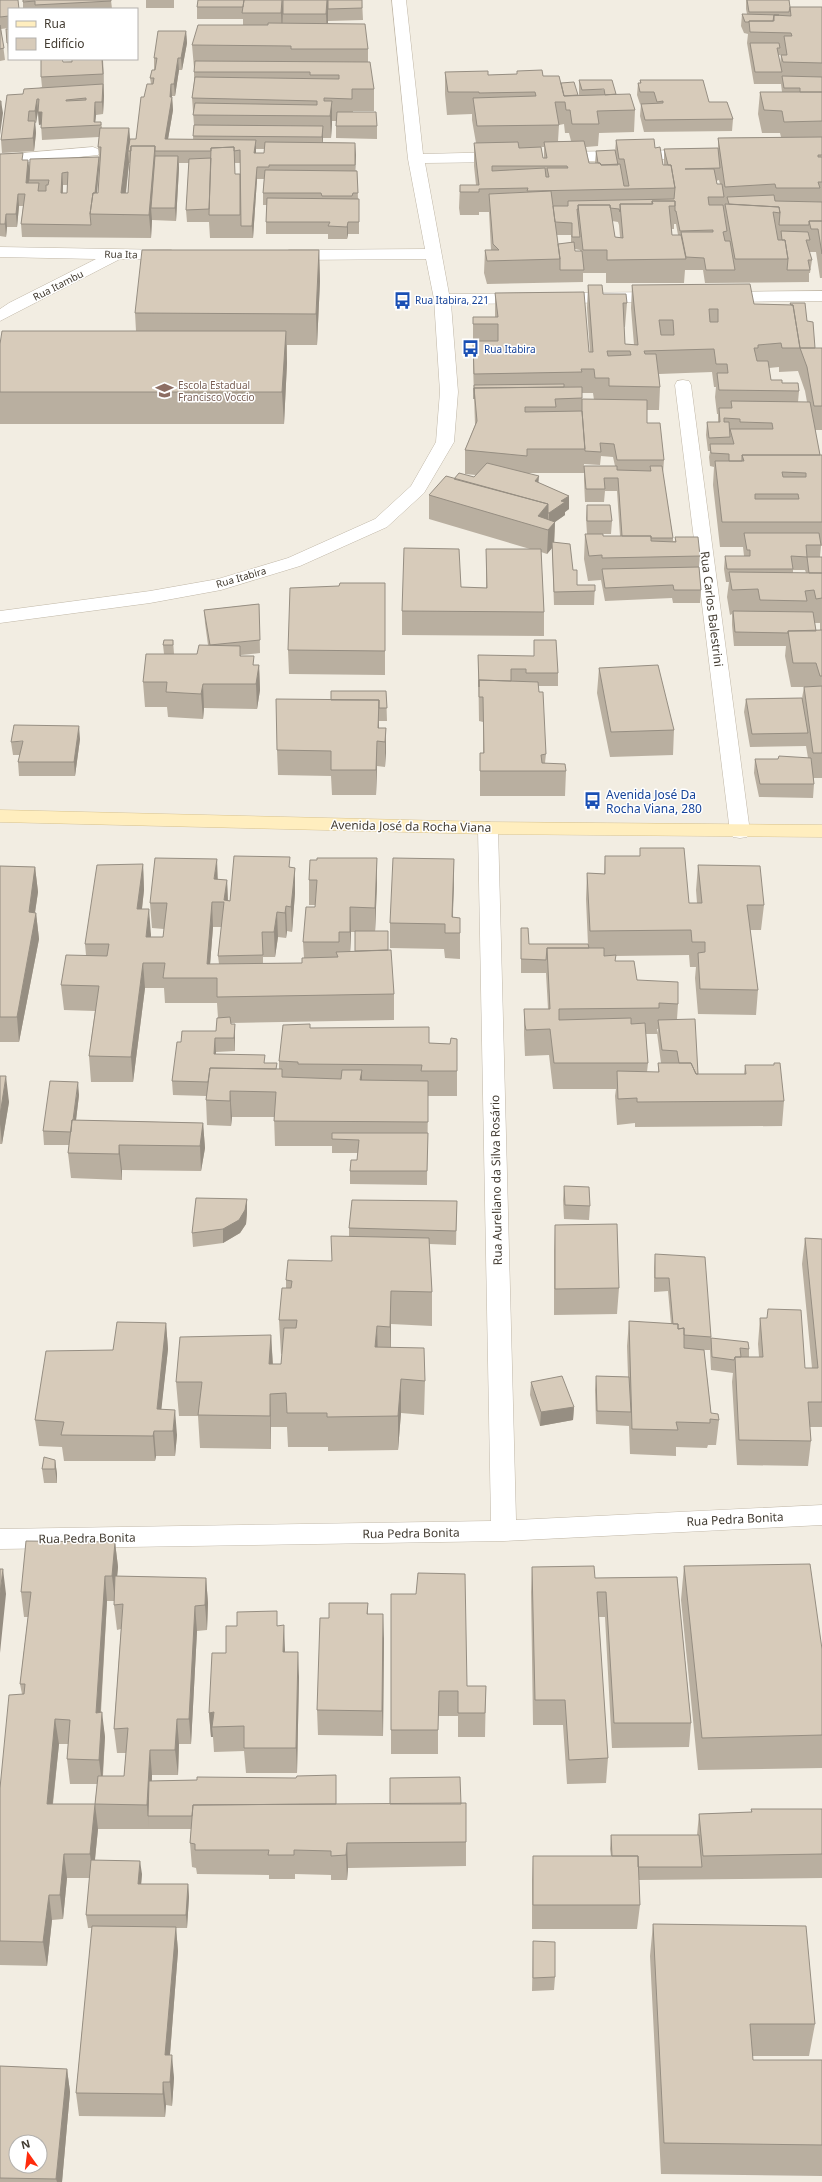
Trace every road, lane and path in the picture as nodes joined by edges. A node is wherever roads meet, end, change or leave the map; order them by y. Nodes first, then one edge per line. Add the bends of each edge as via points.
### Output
1 (398, 0) edge
2 (93, 152) dead end
3 (710, 154) edge
4 (519, 157) edge
5 (543, 157) edge
6 (416, 159) junction
7 (0, 160) edge
8 (0, 252) edge
9 (117, 254) junction
10 (434, 254) junction
11 (188, 255) edge
12 (276, 255) edge
13 (822, 296) edge
14 (680, 297) edge
15 (711, 297) edge
16 (442, 299) junction
17 (0, 316) edge
18 (683, 385) dead end
19 (0, 617) edge
20 (0, 816) edge
21 (488, 828) junction
22 (822, 831) edge
23 (740, 832) junction
24 (822, 1515) edge
25 (504, 1531) junction
26 (0, 1539) edge

1 - 6 street, Rua Itabira
2 - 7 street
3 - 5 street
4 - 6 street
6 - 10 street, Rua Itabira
8 - 9 street, Rua Ita
9 - 11 street, Rua Ita
9 - 17 street, Rua Itambu
10 - 12 street
10 - 16 street, Rua Itabira
13 - 15 street
14 - 16 street
16 - 19 street, Rua Itabira via 449,392 445,442 418,489 381,523 294,562 221,584 150,597
18 - 23 street, Rua Carlos Balestrini
20 - 21 street, Avenida José da Rocha Viana
21 - 23 street, Avenida José da Rocha Viana
21 - 25 street, Rua Aureliano da Silva Rosário
22 - 23 street, Avenida José da Rocha Viana
24 - 25 street, Rua Pedra Bonita
25 - 26 street, Rua Pedra Bonita

